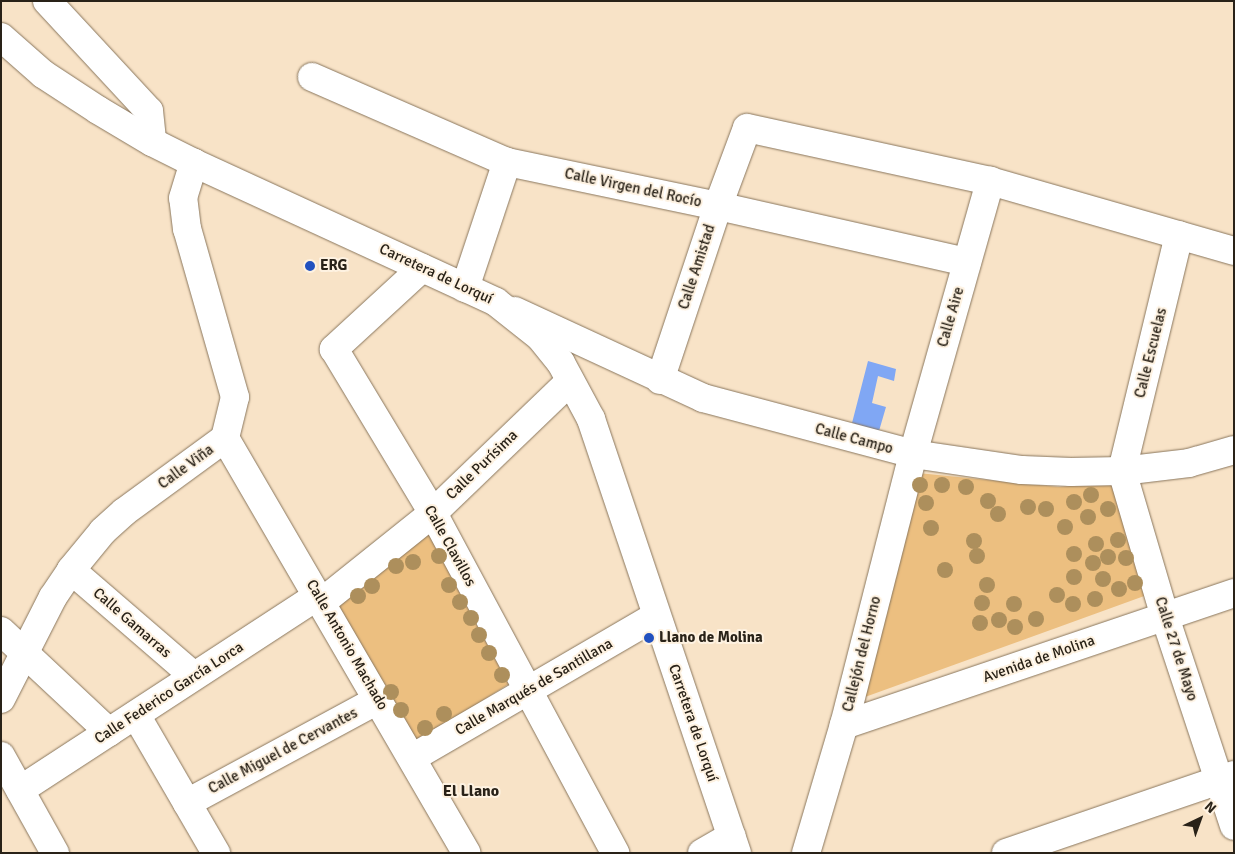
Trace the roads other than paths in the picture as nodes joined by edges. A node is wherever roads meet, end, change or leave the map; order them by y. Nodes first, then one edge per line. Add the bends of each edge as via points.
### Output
1 (47, 1) edge
2 (1, 37) edge
3 (312, 77) dead end
4 (152, 142) junction
5 (507, 162) junction
6 (194, 163) junction
7 (990, 181) junction
8 (718, 206) junction
9 (1179, 235) junction
10 (1234, 251) edge
11 (967, 262) junction
12 (422, 268) junction
13 (465, 288) junction
14 (496, 302) junction
15 (570, 380) junction
16 (660, 380) junction
17 (225, 438) junction
18 (1234, 450) edge
19 (913, 454) junction
20 (1122, 471) junction
21 (432, 513) junction
22 (71, 570) junction
23 (1234, 593) edge
24 (320, 599) junction
25 (656, 616) junction
26 (1165, 617) junction
27 (1, 631) edge
28 (24, 654) junction
29 (194, 676) junction
30 (529, 690) junction
31 (1, 699) edge
32 (379, 699) junction
33 (136, 715) junction
34 (844, 725) junction
35 (109, 732) junction
36 (1, 756) edge
37 (412, 758) junction
38 (1226, 777) edge
39 (20, 790) junction
40 (187, 803) junction
41 (1234, 826) edge
42 (735, 845) edge
43 (55, 853) edge
44 (216, 853) edge
45 (467, 853) edge
46 (615, 853) edge
47 (702, 853) edge
48 (806, 853) edge
49 (1006, 853) edge

1 - 4 street via 149,111
2 - 4 street, Carretera de Lorquí via 43,74
3 - 5 street, Calle Virgen del Rocío
4 - 6 street, Carretera de Lorquí
5 - 8 street, Calle Virgen del Rocío
5 - 13 street
6 - 12 street, Carretera de Lorquí
6 - 17 street, Calle Viña via 183,198 187,229 235,397
7 - 8 street, Calle Amistad via 747,128
7 - 9 street
7 - 11 street, Calle Aire
8 - 11 street, Calle Virgen del Rocío
8 - 16 street, Calle Amistad
9 - 10 street
9 - 20 street, Calle Escuelas
11 - 19 street, Calle Aire
12 - 13 street, Carretera de Lorquí
12 - 21 street, Calle Clavillos via 334,349
13 - 14 street, Carretera de Lorquí
14 - 15 street, Carretera de Lorquí via 540,337
14 - 16 street, Calle Campo
15 - 21 street, Calle Purísima
15 - 25 street, Carretera de Lorquí via 591,419
16 - 19 street, Calle Campo via 703,398
17 - 22 street, Calle Viña via 124,512 103,531
17 - 24 street, Calle Antonio Machado
18 - 20 street, Calle Campo via 1190,463
19 - 20 street, Calle Campo via 1022,470
19 - 34 street, Callejón del Horno
20 - 26 street, Calle 27 de Mayo
21 - 24 street, Calle Purísima
21 - 30 street, Calle Clavillos
22 - 28 street, Calle Viña via 53,597
22 - 29 street, Calle Gamarras
23 - 26 street, Avenida de Molina
24 - 29 street, Calle Federico García Lorca
24 - 32 street, Calle Antonio Machado
25 - 30 street, Calle Marqués de Santillana
25 - 42 street, Carretera de Lorquí
26 - 34 street, Avenida de Molina
26 - 38 street, Calle 27 de Mayo
27 - 28 street
28 - 31 street, Calle Viña
28 - 35 street
29 - 33 street, Calle Federico García Lorca
30 - 37 street, Calle Marqués de Santillana
30 - 46 street, Calle Clavillos
32 - 37 street, Calle Antonio Machado
32 - 40 street, Calle Miguel de Cervantes
33 - 35 street, Calle Federico García Lorca
33 - 40 street
34 - 48 street, Callejón del Horno
35 - 39 street, Calle Federico García Lorca
36 - 39 street
37 - 45 street, Calle Antonio Machado
38 - 41 street, Calle 27 de Mayo
38 - 49 street
39 - 43 street
40 - 44 street
42 - 47 street

